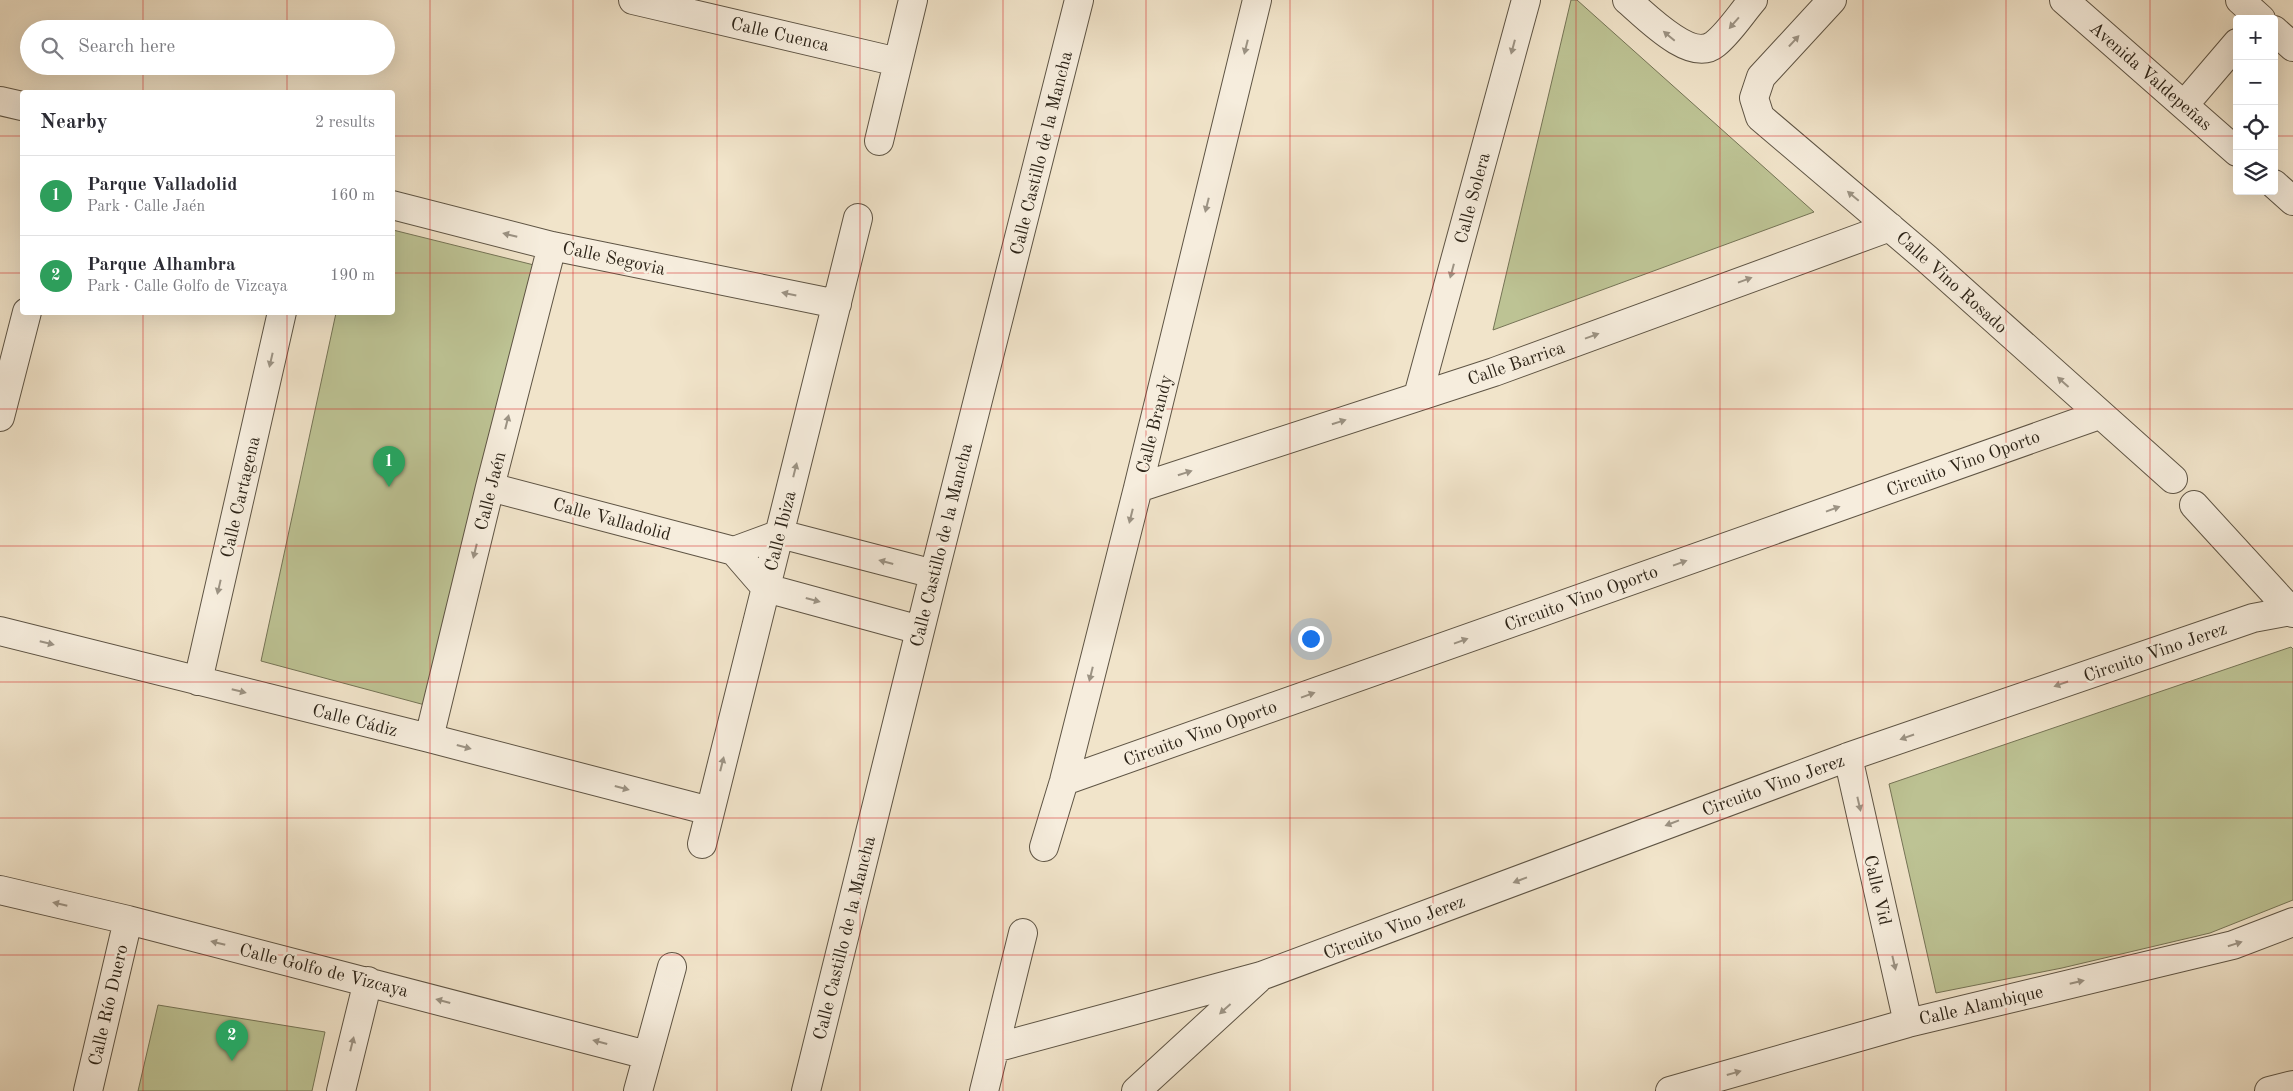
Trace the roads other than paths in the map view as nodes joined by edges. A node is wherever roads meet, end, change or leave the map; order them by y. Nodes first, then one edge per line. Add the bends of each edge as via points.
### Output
1 (633, 0) edge
2 (913, 0) edge
3 (1079, 0) edge
4 (1257, 0) edge
5 (1526, 0) edge
6 (1627, 0) edge
7 (1754, 0) edge
8 (1832, 0) edge
9 (2064, 0) edge
10 (2278, 34) edge
11 (2293, 47) edge
12 (2233, 48) edge
13 (898, 62) junction
14 (0, 101) edge
15 (2184, 105) junction
16 (20, 106) edge
17 (879, 141) dead end
18 (2235, 150) edge
19 (2278, 188) edge
20 (2293, 201) edge
21 (395, 206) edge
22 (858, 218) dead end
23 (1890, 227) junction
24 (552, 246) junction
25 (837, 304) junction
26 (25, 315) edge
27 (281, 315) edge
28 (1418, 396) junction
29 (2099, 414) junction
30 (0, 417) edge
31 (2172, 479) dead end
32 (490, 487) junction
33 (1138, 488) junction
34 (2194, 505) dead end
35 (780, 534) junction
36 (734, 551) junction
37 (934, 574) junction
38 (766, 588) junction
39 (2292, 612) edge
40 (920, 630) junction
41 (0, 631) edge
42 (198, 681) junction
43 (429, 738) junction
44 (1848, 757) junction
45 (1064, 781) junction
46 (710, 811) junction
47 (702, 844) dead end
48 (1044, 847) dead end
49 (0, 890) edge
50 (128, 920) junction
51 (2293, 922) edge
52 (1023, 933) dead end
53 (672, 968) dead end
54 (1261, 976) junction
55 (368, 981) junction
56 (1908, 1023) junction
57 (995, 1048) junction
58 (647, 1055) junction
59 (2293, 1085) edge
60 (88, 1091) edge
61 (341, 1091) edge
62 (638, 1091) edge
63 (806, 1091) edge
64 (984, 1091) edge
65 (1136, 1091) edge
66 (1670, 1091) edge
67 (2268, 1091) edge

1 - 13 street, Calle Cuenca
2 - 13 street
3 - 37 street, Calle Castillo de la Mancha
4 -> 33 street, Calle Brandy
5 -> 28 street, Calle Solera
7 -> 6 street via 1714,46 1697,50 1676,41
23 -> 8 street, Calle Vino Rosado via 1760,117 1754,98 1761,77
9 - 15 street, Avenida Valdepeñas
10 - 11 street
12 - 15 street
13 - 17 street
14 - 16 street
15 - 18 street, Avenida Valdepeñas
19 - 20 street
24 -> 21 street, Calle Segovia
22 - 25 street, Calle Ibiza
28 -> 23 street, Calle Barrica via 1494,372
29 -> 23 street, Calle Vino Rosado
25 -> 24 street, Calle Segovia
32 -> 24 street, Calle Jaén
35 -> 25 street, Calle Ibiza
26 - 30 street
27 -> 42 street, Calle Cartagena
33 -> 28 street, Calle Barrica
29 - 31 street, Calle Vino Rosado
45 -> 29 street, Circuito Vino Oporto
32 - 36 street, Calle Valladolid
32 -> 43 street, Calle Jaén
33 -> 45 street, Calle Brandy
34 - 39 street
35 - 36 street
37 -> 35 street
35 - 38 street, Calle Ibiza
36 - 38 street
37 - 40 street, Calle Castillo de la Mancha
38 -> 40 street
46 -> 38 street, Calle Ibiza
39 -> 44 street, Circuito Vino Jerez via 2253,618
40 - 63 street, Calle Castillo de la Mancha
41 -> 42 street, Calle Cádiz
42 -> 43 street, Calle Cádiz
43 -> 46 street, Calle Cádiz
44 -> 54 street, Circuito Vino Jerez
44 -> 56 street, Calle Vid
45 - 48 street, Calle Brandy
46 - 47 street, Calle Ibiza
50 -> 49 street, Calle Golfo de Vizcaya
55 -> 50 street, Calle Golfo de Vizcaya
50 - 60 street, Calle Río Duero
56 -> 51 street, Calle Alambique via 2233,945
52 - 57 street
53 - 58 street
54 - 57 street, Circuito Vino Jerez
54 -> 65 street, Circuito Vino Jerez
58 -> 55 street, Calle Golfo de Vizcaya
61 -> 55 street
66 -> 56 street, Calle Alambique
57 - 64 street
58 - 62 street
59 - 67 street

